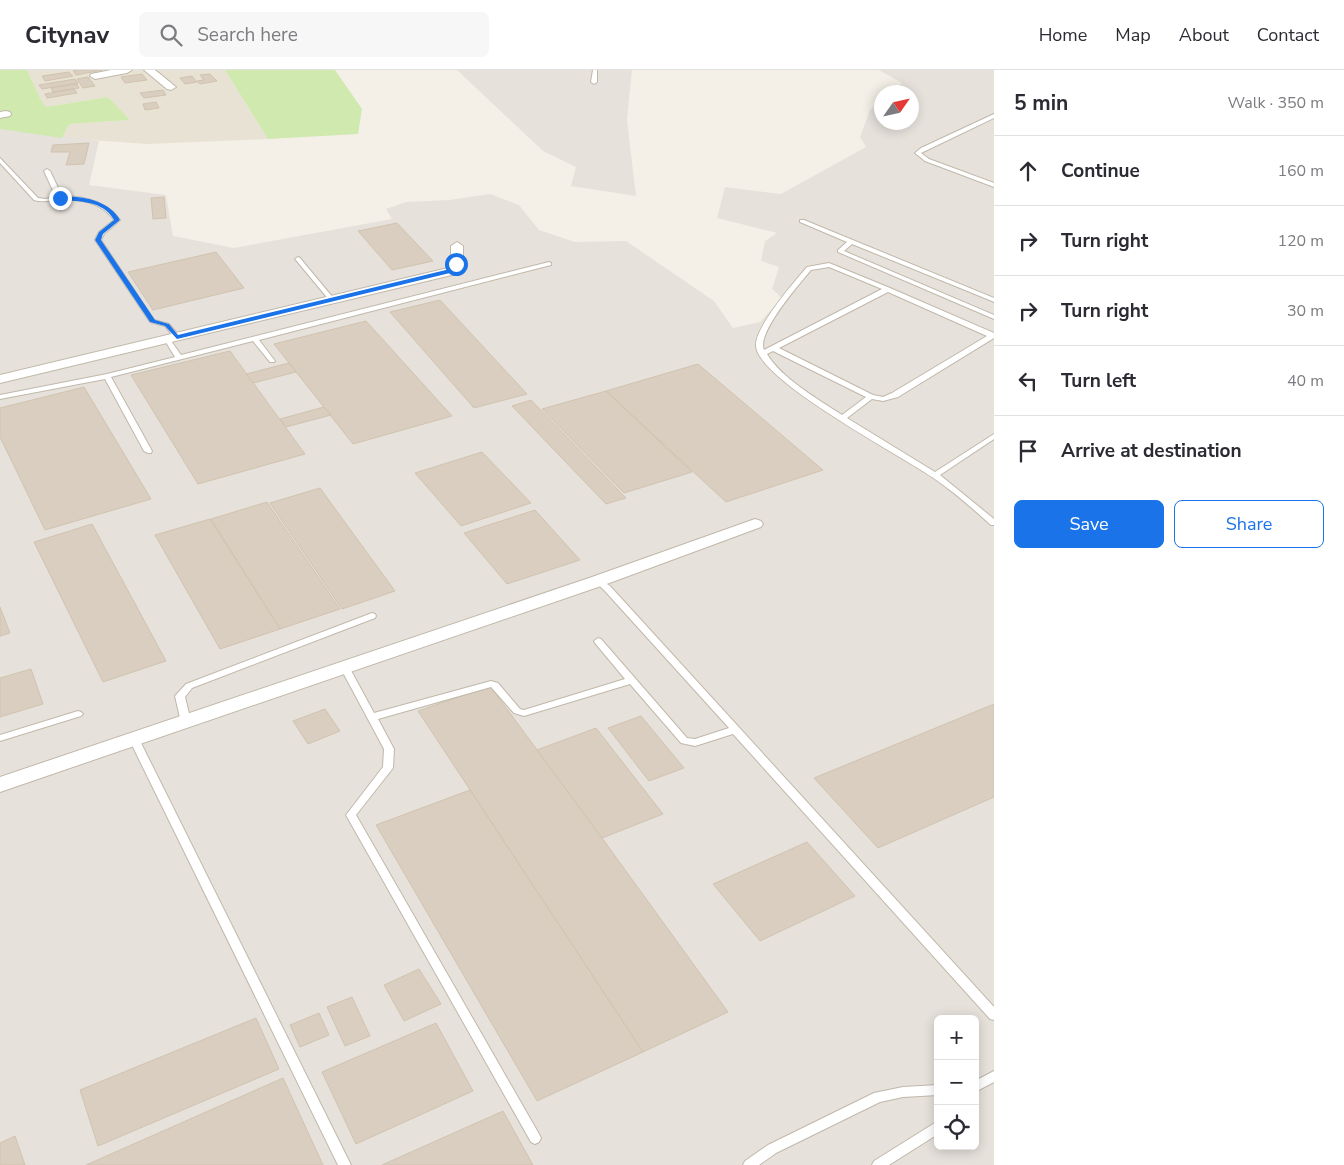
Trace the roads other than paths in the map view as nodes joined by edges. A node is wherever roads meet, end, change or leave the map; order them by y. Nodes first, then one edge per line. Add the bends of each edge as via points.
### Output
1 (127, 70) edge
2 (149, 70) edge
3 (595, 70) edge
4 (95, 76) dead end
5 (594, 82) dead end
6 (171, 88) dead end
7 (994, 116) edge
8 (0, 160) edge
9 (47, 171) dead end
10 (994, 185) edge
11 (60, 198) junction
12 (802, 221) dead end
13 (852, 241) junction
14 (457, 246) dead end
15 (298, 259) dead end
16 (549, 264) dead end
17 (888, 289) junction
18 (332, 300) junction
19 (994, 300) edge
20 (994, 317) edge
21 (994, 336) edge
22 (172, 338) junction
23 (255, 339) junction
24 (774, 349) junction
25 (762, 354) junction
26 (179, 358) junction
27 (272, 361) dead end
28 (107, 376) junction
29 (0, 379) edge
30 (0, 397) edge
31 (871, 397) junction
32 (842, 418) junction
33 (994, 436) edge
34 (148, 451) dead end
35 (935, 475) junction
36 (994, 523) edge
37 (755, 524) dead end
38 (598, 581) junction
39 (372, 616) dead end
40 (598, 641) dead end
41 (345, 667) junction
42 (632, 680) junction
43 (78, 714) dead end
44 (372, 717) junction
45 (186, 722) junction
46 (734, 730) junction
47 (0, 738) edge
48 (134, 740) junction
49 (0, 785) edge
50 (994, 1015) edge
51 (994, 1076) edge
52 (979, 1084) edge
53 (934, 1090) edge
54 (934, 1130) edge
55 (535, 1138) dead end
56 (345, 1165) edge
57 (748, 1165) edge
58 (878, 1165) edge

1 - 4 street
2 - 6 street
3 - 5 lane
7 - 10 lane via 918,153 927,160
8 - 11 lane via 36,199
9 - 11 lane
11 - 22 lane via 86,200 114,215 117,220 101,233 98,240 152,321 167,325
12 - 13 lane
13 - 19 lane
13 - 20 lane via 840,251
14 - 18 street via 456,264 452,271
15 - 18 lane
16 - 23 lane
17 - 21 lane
17 - 24 lane
17 - 25 lane via 829,265 809,268 772,316 759,341
18 - 22 street
21 - 31 lane via 895,395 883,399
22 - 26 lane
22 - 29 street
23 - 26 lane
23 - 27 lane
24 - 25 lane
24 - 31 lane
25 - 32 lane via 783,377
26 - 28 lane
28 - 30 lane
28 - 34 lane
31 - 32 lane
32 - 35 lane
33 - 35 lane
35 - 36 lane
37 - 38 street
38 - 41 street
38 - 46 lane
39 - 45 lane via 189,686 180,696
40 - 42 lane
41 - 44 lane
41 - 45 street
42 - 44 lane via 524,713 491,684
42 - 46 lane via 684,741 695,743
43 - 47 lane
44 - 55 lane via 389,748 388,768 351,815
45 - 48 street
46 - 50 lane
48 - 49 street
48 - 56 lane
51 - 52 lane
53 - 57 lane via 878,1097 772,1149
54 - 58 lane

